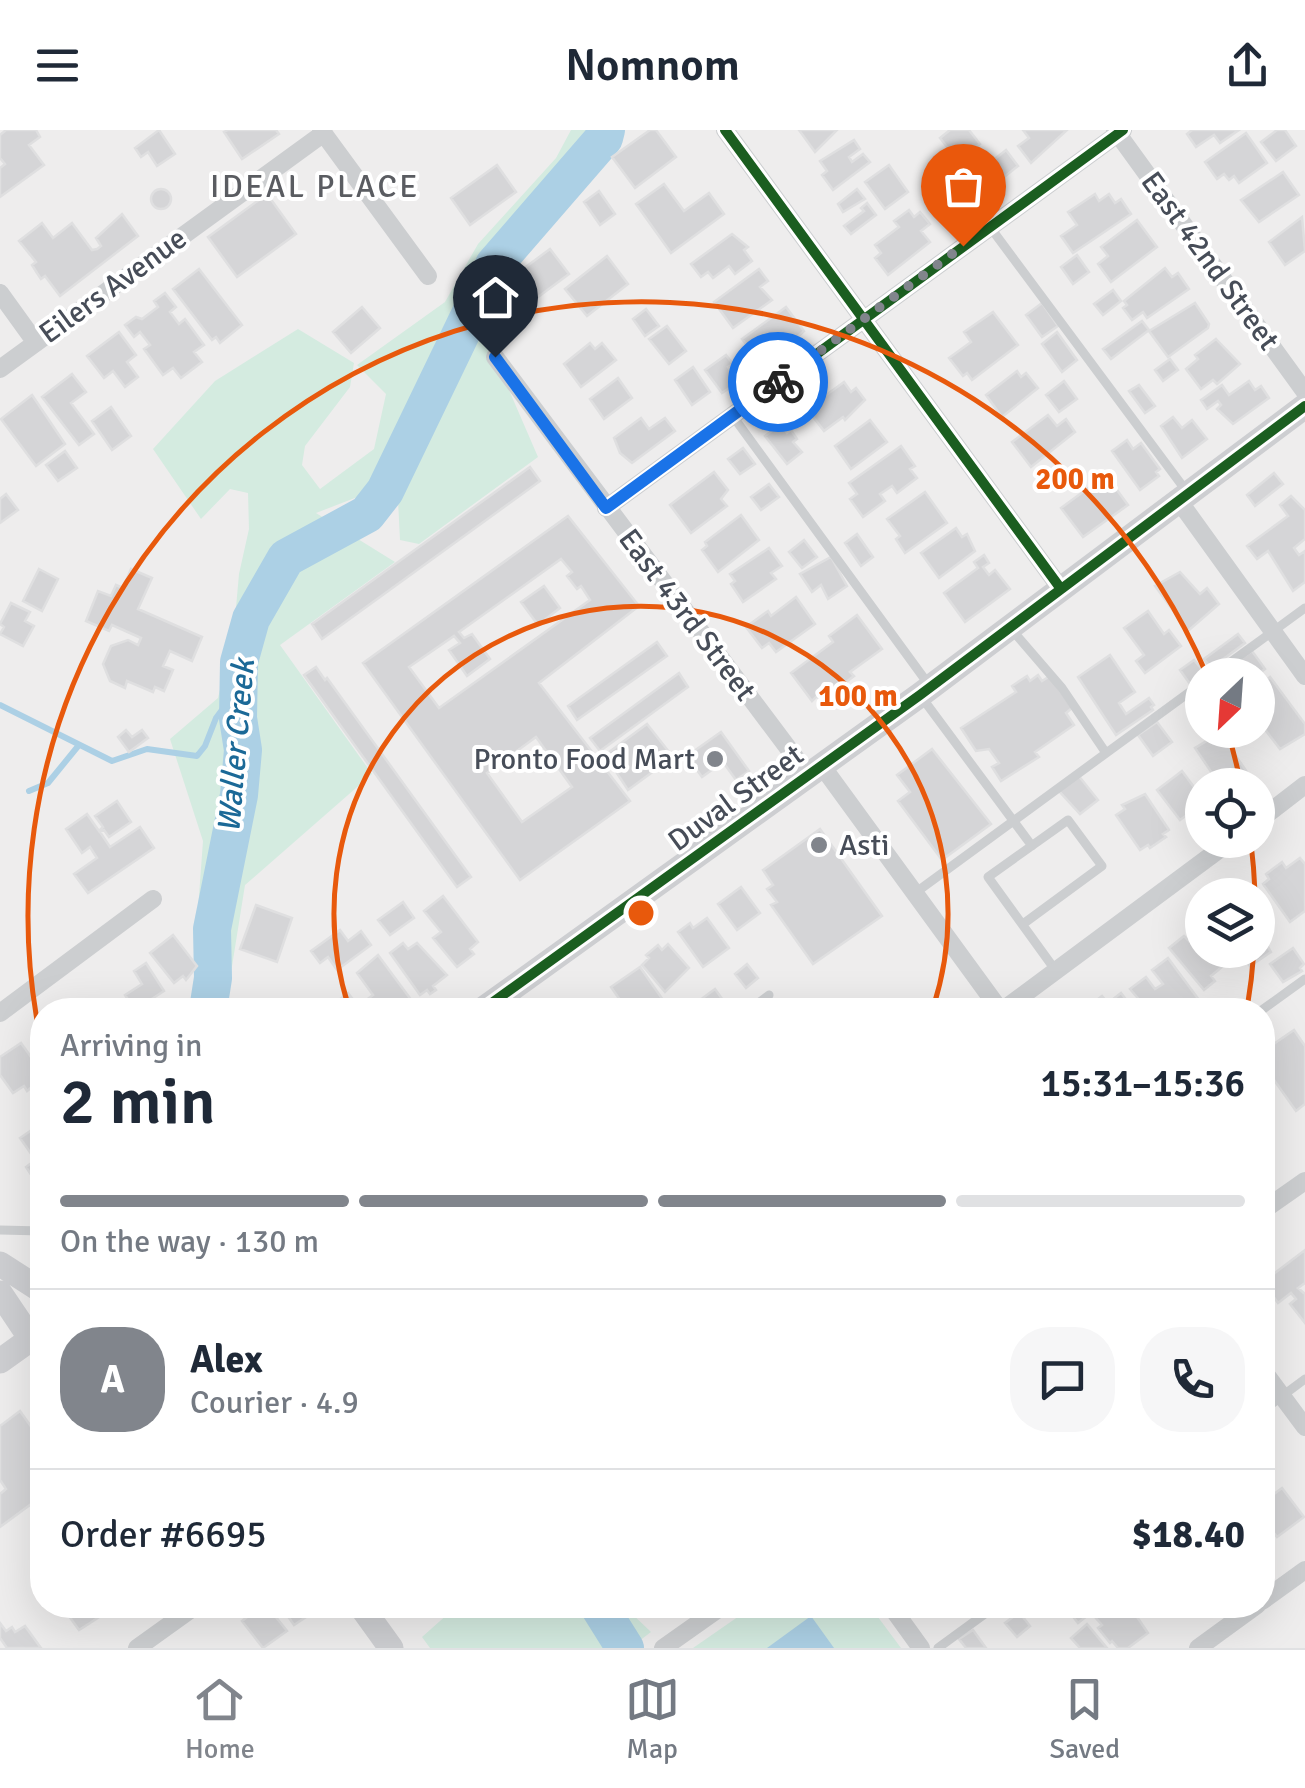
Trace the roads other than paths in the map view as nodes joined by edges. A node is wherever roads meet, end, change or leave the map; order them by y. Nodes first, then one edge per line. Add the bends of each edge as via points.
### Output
1 (725, 130) edge
2 (1119, 131) edge
3 (322, 132) edge
4 (990, 227) junction
5 (428, 276) dead end
6 (0, 294) edge
7 (864, 319) junction
8 (36, 342) junction
9 (495, 357) dead end
10 (0, 369) edge
11 (1305, 392) edge
12 (1305, 406) edge
13 (732, 416) junction
14 (1184, 497) junction
15 (606, 508) junction
16 (1062, 589) junction
17 (1305, 608) edge
18 (1011, 627) junction
19 (1272, 632) junction
20 (1237, 658) edge
21 (1305, 676) edge
22 (926, 691) junction
23 (1185, 696) edge
24 (1106, 754) junction
25 (815, 771) junction
26 (1305, 785) edge
27 (1275, 808) edge
28 (1014, 821) junction
29 (1032, 846) junction
30 (1208, 858) edge
31 (915, 894) junction
32 (153, 899) dead end
33 (1023, 924) junction
34 (1056, 971) junction
35 (1305, 979) edge
36 (769, 995) dead end
37 (499, 998) edge
38 (765, 998) edge
39 (993, 998) edge
40 (1019, 998) edge
41 (1275, 1001) edge
42 (0, 1013) edge
43 (1305, 1181) edge
44 (1275, 1203) edge
45 (0, 1230) edge
46 (30, 1231) edge
47 (0, 1264) edge
48 (30, 1283) edge
49 (0, 1294) edge
50 (30, 1329) edge
51 (30, 1345) edge
52 (0, 1360) edge
53 (1305, 1380) edge
54 (1275, 1387) edge
55 (1282, 1396) junction
56 (1275, 1401) edge
57 (1305, 1427) edge
58 (1305, 1570) edge
59 (1275, 1592) edge
60 (178, 1618) edge
61 (369, 1618) edge
62 (706, 1618) edge
63 (899, 1618) edge
64 (979, 1618) edge
65 (1239, 1618) edge
66 (136, 1648) edge
67 (391, 1648) edge
68 (663, 1648) edge
69 (921, 1648) edge
70 (938, 1648) edge
71 (1198, 1648) edge

1 - 7 street
2 - 4 street
2 - 11 street, East 42nd Street
3 - 5 street
3 - 8 street, Eilers Avenue
4 - 7 street
4 - 14 lane
6 - 8 street
7 - 13 street
7 - 16 street
8 - 10 street, Eilers Avenue
9 - 15 street, East 43rd Street
12 - 14 street, Duval Street
13 - 15 street
13 - 22 lane
14 - 16 street, Duval Street
14 - 19 street
15 - 25 street, East 43rd Street
16 - 18 street, Duval Street
17 - 19 lane
18 - 22 street, Duval Street
18 - 24 lane
19 - 20 lane
19 - 21 street
22 - 25 street, Duval Street
22 - 28 lane
23 - 24 lane
24 - 28 lane
25 - 31 street, East 43rd Street
25 - 37 street, Duval Street
26 - 27 street
28 - 29 lane
28 - 31 lane
29 - 33 lane via 988,877
29 - 33 lane via 1068,820 1102,866
30 - 34 street
31 - 39 street, East 43rd Street
32 - 42 street
33 - 34 lane
34 - 40 street
35 - 41 lane
36 - 38 lane
43 - 44 street
45 - 46 lane
47 - 48 street
49 - 50 street
51 - 52 street
53 - 55 lane
54 - 55 street
55 - 56 lane
55 - 57 street
58 - 59 street
60 - 66 street
61 - 67 street
62 - 68 street
63 - 69 street
64 - 70 lane
65 - 71 street

